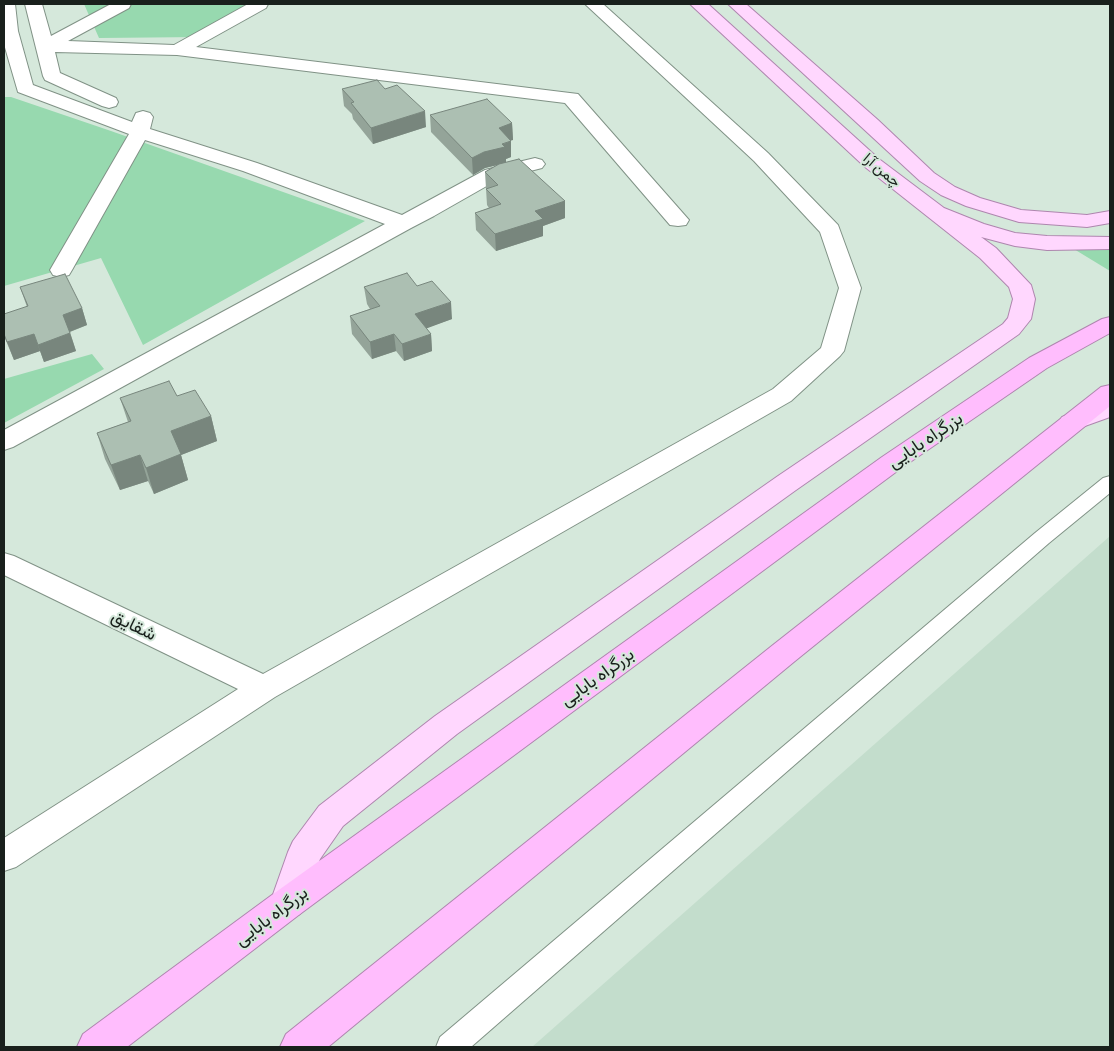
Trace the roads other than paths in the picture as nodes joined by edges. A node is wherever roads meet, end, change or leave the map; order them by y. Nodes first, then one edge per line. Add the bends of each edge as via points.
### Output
1 (6, 4) edge
2 (34, 4) edge
3 (123, 4) edge
4 (260, 4) edge
5 (593, 4) edge
6 (698, 4) edge
7 (736, 4) edge
8 (46, 46) junction
9 (177, 50) junction
10 (11, 66) edge
11 (142, 125) junction
12 (273, 157) junction
13 (535, 164) dead end
14 (250, 167) junction
15 (395, 207) junction
16 (937, 212) junction
17 (1110, 217) edge
18 (678, 220) dead end
19 (1110, 243) edge
20 (61, 270) dead end
21 (1110, 324) edge
22 (1110, 393) edge
23 (1110, 408) edge
24 (1071, 423) junction
25 (4, 441) edge
26 (1110, 483) edge
27 (4, 563) edge
28 (264, 688) junction
29 (4, 856) edge
30 (288, 903) junction
31 (96, 1047) edge
32 (299, 1047) edge
33 (450, 1047) edge

1 - 10 street
2 - 8 street
3 - 8 street
4 - 9 street
5 - 28 street via 761,158 830,230 850,288 832,351 782,395
6 - 16 main road, چمن آرا via 872,163
7 - 17 main road, چمن آرا via 927,177 948,191 1019,216 1087,221
8 - 9 street
8 - 10 street
8 - 11 street via 52,76
9 - 18 street via 570,98
10 - 11 street via 25,88
11 - 12 street
11 - 14 street
11 - 20 street
12 - 14 street
12 - 15 street
13 - 15 street via 492,174 427,212
14 - 15 street
15 - 25 street
16 - 19 main road, چمن آرا via 976,229 1015,239 1047,243
16 - 30 main road via 988,253 1020,285 1024,299 1019,319 1011,329 446,725 346,804 331,816 305,852
21 - 30 highway, بزرگراه بابایی via 1038,363 891,462
22 - 24 highway
23 - 24 main road
24 - 32 highway
26 - 33 lane
27 - 28 street, شقایق
28 - 29 street
30 - 31 highway, بزرگراه بابایی

